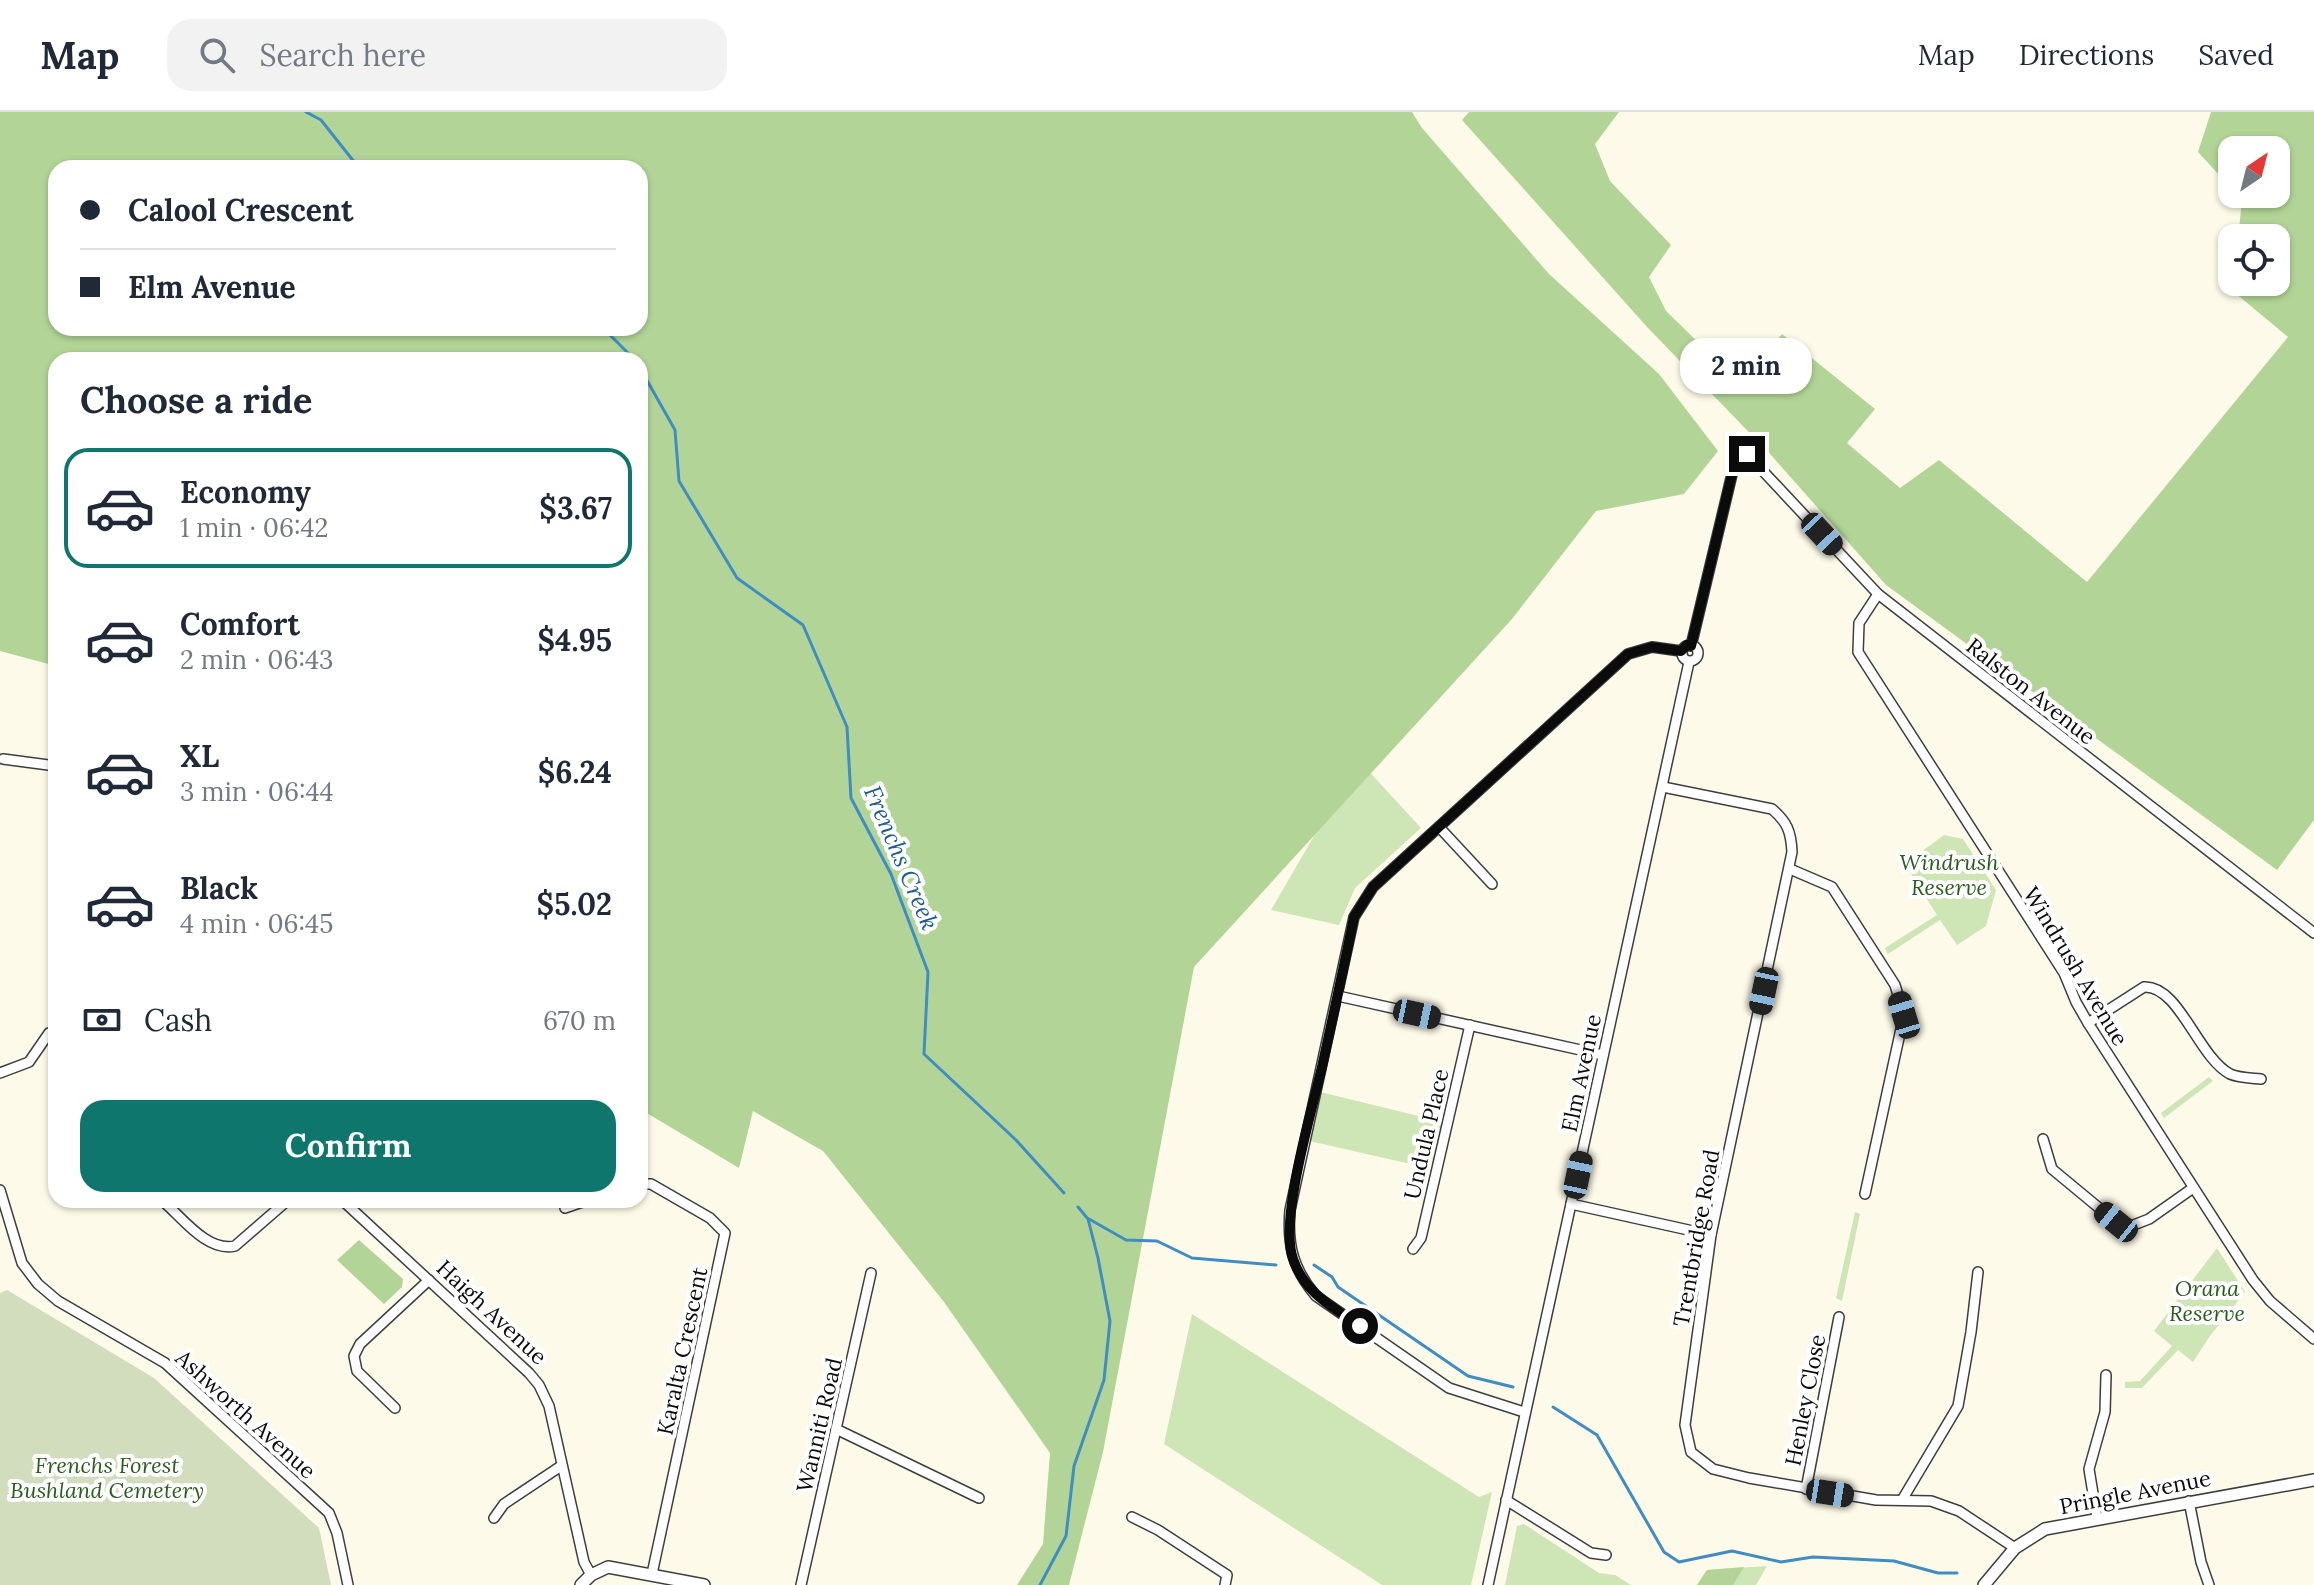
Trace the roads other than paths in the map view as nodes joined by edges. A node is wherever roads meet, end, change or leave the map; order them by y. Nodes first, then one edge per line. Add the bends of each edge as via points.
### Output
1 (1878, 594) junction
2 (1691, 646) junction
3 (1681, 651) junction
4 (1689, 662) junction
5 (3, 759) dead end
6 (48, 765) edge
7 (1663, 787) junction
8 (1439, 827) junction
9 (1790, 869) junction
10 (1492, 884) dead end
11 (2314, 933) edge
12 (1338, 996) junction
13 (2088, 1023) junction
14 (1470, 1025) junction
15 (48, 1034) edge
16 (1603, 1055) junction
17 (0, 1073) edge
18 (2261, 1079) dead end
19 (2043, 1139) dead end
20 (648, 1184) edge
21 (2193, 1188) junction
22 (0, 1190) edge
23 (1865, 1194) dead end
24 (1571, 1204) junction
25 (168, 1208) edge
26 (279, 1208) edge
27 (351, 1208) edge
28 (1711, 1235) junction
29 (1413, 1249) dead end
30 (1978, 1272) dead end
31 (871, 1273) dead end
32 (429, 1280) junction
33 (1839, 1317) dead end
34 (2314, 1339) edge
35 (2106, 1375) dead end
36 (395, 1408) dead end
37 (1524, 1412) junction
38 (836, 1429) junction
39 (561, 1466) junction
40 (2314, 1480) edge
41 (1806, 1489) junction
42 (979, 1498) dead end
43 (1506, 1500) junction
44 (1902, 1500) junction
45 (2189, 1501) junction
46 (1132, 1517) dead end
47 (494, 1518) dead end
48 (2097, 1518) junction
49 (2015, 1548) junction
50 (1606, 1555) dead end
51 (652, 1574) junction
52 (591, 1575) junction
53 (348, 1585) edge
54 (581, 1585) edge
55 (704, 1585) edge
56 (801, 1585) edge
57 (1225, 1585) edge
58 (1488, 1585) edge
59 (1985, 1585) edge
60 (2209, 1585) edge

1 - 2 street, Ralston Avenue via 1747,454 1733,470
1 - 11 street, Ralston Avenue
1 - 13 street, Windrush Avenue via 1859,623 1858,652 2064,973
2 - 3 street
2 - 4 street via 1698,654
3 - 4 street
3 - 8 street via 1652,647 1628,654
4 - 7 street, Elm Avenue
5 - 6 street
7 - 9 street, Trentbridge Road via 1772,809 1791,832
7 - 16 street, Elm Avenue
8 - 10 street
8 - 12 street via 1373,887 1354,917
9 - 23 street via 1832,887 1895,985 1904,1015
9 - 28 street, Trentbridge Road
12 - 14 street
12 - 37 street via 1290,1210 1291,1255 1300,1278 1316,1296 1449,1388
13 - 18 street via 2152,987 2168,997 2214,1063 2234,1076
13 - 21 street, Windrush Avenue
14 - 16 street
14 - 29 street, Undula Place via 1421,1238
15 - 17 street via 29,1062
16 - 24 street, Elm Avenue
19 - 21 street via 2052,1169 2116,1222 2131,1226 2149,1219
20 - 51 street, Karalta Crescent via 710,1218 725,1233
21 - 34 street, Windrush Avenue via 2270,1301
22 - 53 street, Ashworth Avenue via 22,1263 38,1284 165,1363 329,1513
24 - 28 street
24 - 37 street, Elm Avenue
25 - 26 street via 213,1245 225,1248 235,1246
27 - 32 street, Haigh Avenue
28 - 41 street, Trentbridge Road via 1685,1425 1691,1452 1713,1469
30 - 44 street via 1958,1406
31 - 38 street, Wanniti Road
32 - 36 street via 360,1344 354,1356 357,1371
32 - 39 street, Haigh Avenue via 539,1385 549,1406
33 - 41 street, Henley Close
35 - 48 street via 2105,1412 2089,1469
37 - 43 street, Elm Avenue
38 - 42 street
38 - 56 street, Wanniti Road
39 - 47 street via 504,1504
39 - 52 street, Haigh Avenue
40 - 45 street, Pringle Avenue
41 - 44 street, Trentbridge Road
43 - 50 street via 1591,1553
43 - 58 street, Elm Avenue
44 - 49 street, Trentbridge Road via 1931,1501 1959,1511
45 - 48 street, Pringle Avenue
45 - 60 street
46 - 57 street via 1227,1575
48 - 49 street, Pringle Avenue via 2045,1529
49 - 59 street, Pringle Avenue
51 - 52 street via 608,1567
51 - 55 street
52 - 54 street

